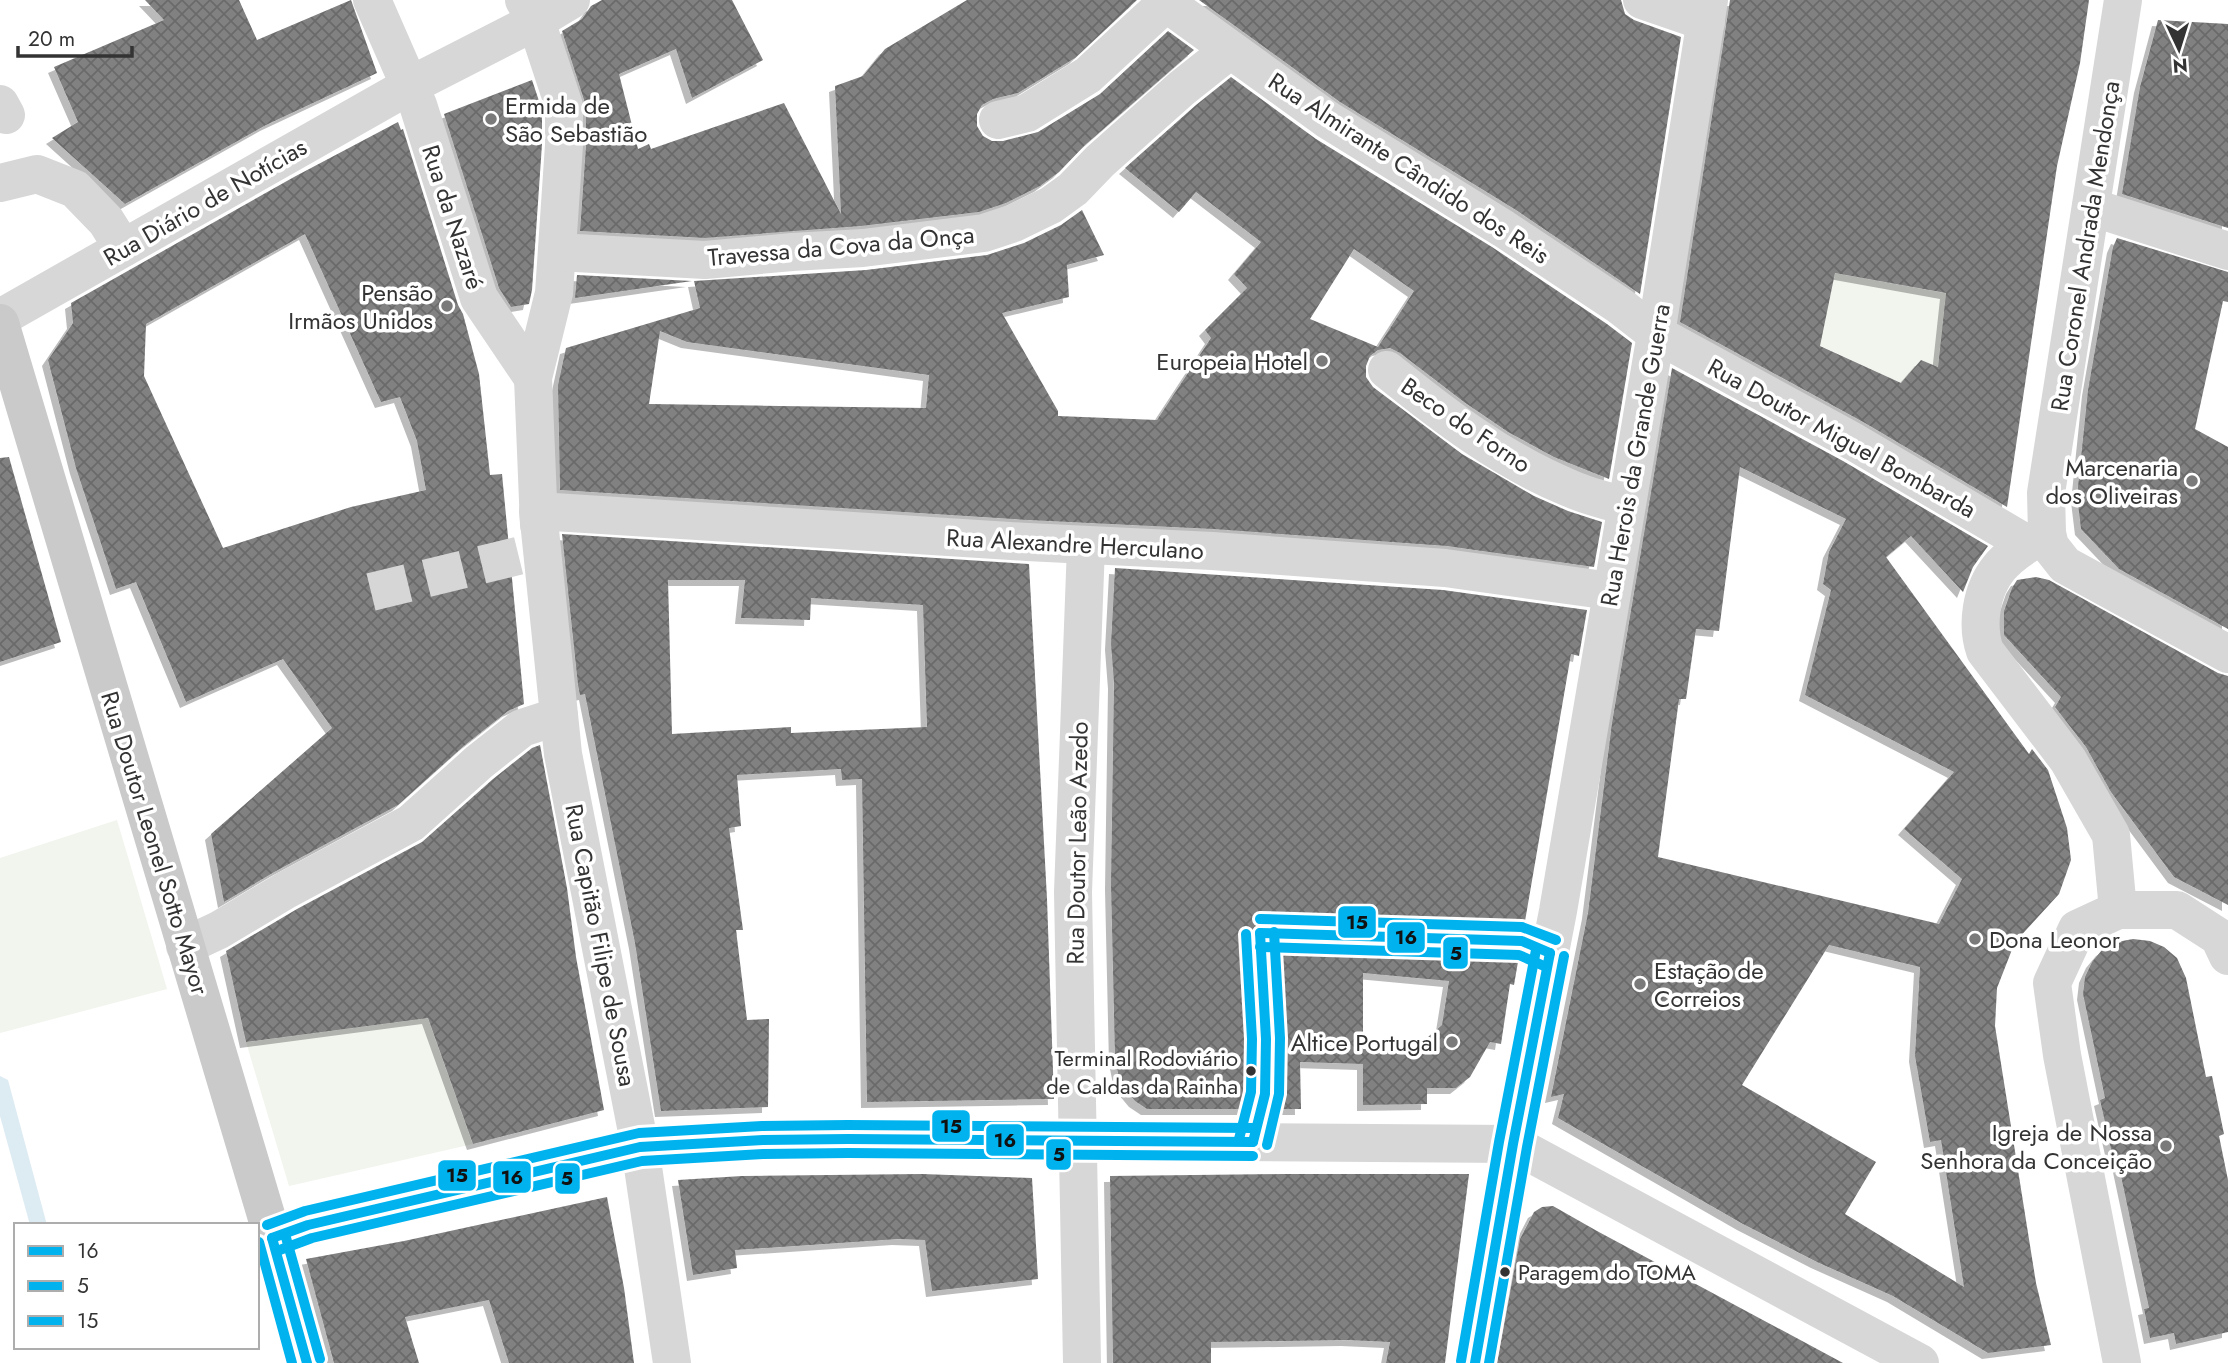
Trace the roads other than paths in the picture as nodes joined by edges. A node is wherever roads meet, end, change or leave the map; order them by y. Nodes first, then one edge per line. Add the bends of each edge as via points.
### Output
1 (372, 0) edge
2 (571, 0) edge
3 (1642, 0) edge
4 (2123, 0) edge
5 (1164, 1) edge
6 (530, 11) edge
7 (1708, 11) edge
8 (1230, 50) junction
9 (409, 86) junction
10 (998, 120) dead end
11 (0, 183) edge
12 (2091, 207) junction
13 (122, 248) junction
14 (2228, 251) edge
15 (557, 252) junction
16 (0, 318) edge
17 (0, 323) edge
18 (1656, 334) junction
19 (1387, 370) dead end
20 (533, 378) junction
21 (1626, 506) junction
22 (539, 518) junction
23 (2037, 538) junction
24 (1086, 545) junction
25 (1611, 591) junction
26 (2228, 654) edge
27 (559, 716) junction
28 (2118, 911) junction
29 (185, 946) junction
30 (2228, 956) edge
31 (1076, 1141) junction
32 (1513, 1144) junction
33 (640, 1146) junction
34 (272, 1238) junction
35 (307, 1363) edge
36 (672, 1363) edge
37 (1082, 1363) edge
38 (1475, 1363) edge
39 (1920, 1363) edge
40 (2122, 1363) edge

1 - 9 street, Rua da Nazaré
2 - 6 street, Rua Diário de Notícias
3 - 7 street
4 - 12 street, Rua Coronel Andrada Mendonça
5 - 8 street, Rua Almirante Cândido dos Reis
5 - 10 street via 1088,75 1027,113
6 - 9 street, Rua Diário de Notícias
6 - 15 street, Rua Capitão Filipe de Sousa via 564,106
7 - 18 street, Rua Herois da Grande Guerra
8 - 15 street, Travessa da Cova da Onça via 1073,189 1051,205 984,233 705,260
8 - 18 street, Rua Almirante Cândido dos Reis via 1328,120 1504,229
9 - 13 street, Rua Diário de Notícias
9 - 20 street, Rua da Nazaré via 479,298
11 - 13 street via 37,174 75,189 106,221
12 - 14 street
12 - 23 street, Rua Coronel Andrada Mendonça
13 - 16 street, Rua Diário de Notícias
15 - 20 street, Rua Capitão Filipe de Sousa via 554,293
17 - 29 main road, Rua Doutor Leonel Sotto Mayor
18 - 21 street, Rua Herois da Grande Guerra
18 - 23 street, Rua Doutor Miguel Bombarda
19 - 21 street, Beco do Forno via 1502,454 1570,489
20 - 22 street, Rua Capitão Filipe de Sousa
21 - 25 street, Rua Herois da Grande Guerra
22 - 24 street, Rua Alexandre Herculano
22 - 27 street, Rua Capitão Filipe de Sousa
23 - 26 street via 2065,565
23 - 28 street via 1999,568 1987,589 1980,636 1984,651 2068,760 2111,835
24 - 25 street, Rua Alexandre Herculano via 1445,568
24 - 31 street, Rua Doutor Leão Azedo via 1073,892
25 - 32 street, Rua Herois da Grande Guerra via 1558,911
27 - 29 street via 522,728 411,823
27 - 33 street, Rua Capitão Filipe de Sousa
28 - 30 street via 2177,910 2219,937
28 - 40 street via 2077,929 2052,983
29 - 34 main road, Rua Doutor Leonel Sotto Mayor
31 - 32 street
31 - 33 street via 775,1140
31 - 37 street, Rua Doutor Leão Azedo
32 - 38 street, Rua Herois da Grande Guerra
32 - 39 street
33 - 34 street via 309,1225
33 - 36 street, Rua Capitão Filipe de Sousa
34 - 35 main road, Rua Doutor Leonel Sotto Mayor

